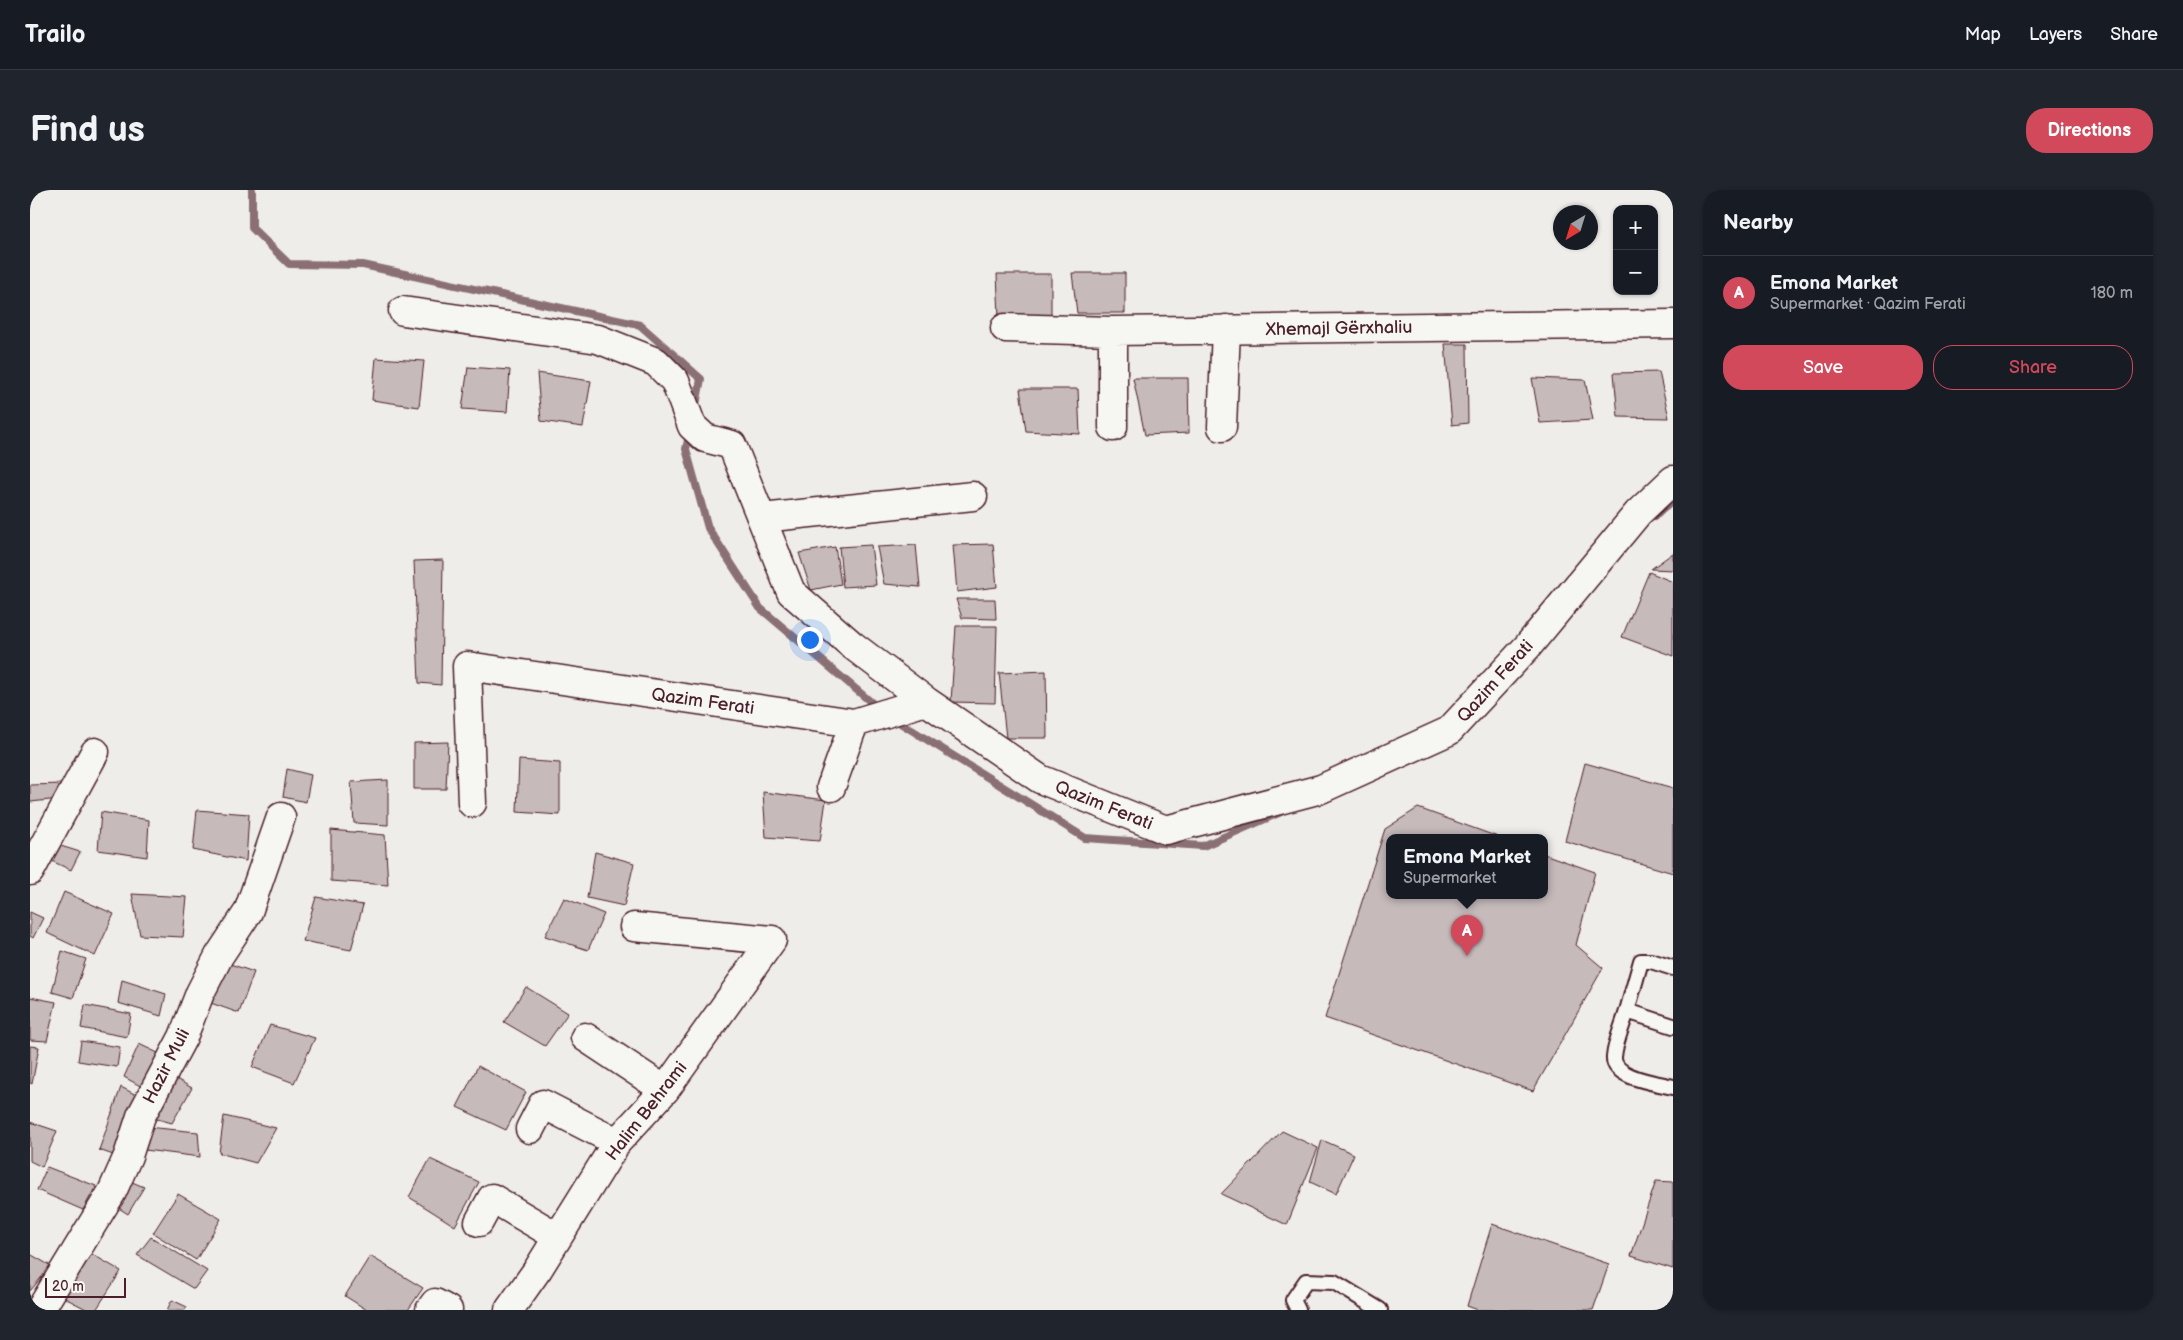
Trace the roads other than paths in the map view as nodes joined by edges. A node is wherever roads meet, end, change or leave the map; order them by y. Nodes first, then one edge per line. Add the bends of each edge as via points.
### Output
1 (403, 311) dead end
2 (1673, 324) edge
3 (1004, 328) dead end
4 (1226, 330) junction
5 (1113, 331) junction
6 (1113, 427) dead end
7 (1222, 427) dead end
8 (1673, 480) edge
9 (973, 496) dead end
10 (762, 518) junction
11 (926, 701) junction
12 (854, 723) junction
13 (94, 752) dead end
14 (832, 787) dead end
15 (472, 803) dead end
16 (281, 817) dead end
17 (30, 871) edge
18 (634, 927) dead end
19 (1673, 968) edge
20 (1628, 1011) junction
21 (1673, 1026) edge
22 (584, 1037) dead end
23 (1673, 1087) edge
24 (665, 1090) junction
25 (530, 1129) dead end
26 (617, 1142) junction
27 (479, 1222) dead end
28 (558, 1237) junction
29 (40, 1310) edge
30 (430, 1310) edge
31 (448, 1310) edge
32 (509, 1310) edge
33 (1298, 1310) edge
34 (1380, 1310) edge

1 - 10 street via 598,339 656,362 676,381 689,417 705,438 732,445
2 - 4 street, Xhemajl Gërxhaliu
3 - 5 street, Xhemajl Gërxhaliu
4 - 5 street, Xhemajl Gërxhaliu
4 - 7 street
5 - 6 street
8 - 11 street, Qazim Ferati via 1638,513 1527,647 1449,731 1321,789 1166,830 1040,779
9 - 10 street
10 - 11 street via 791,592 852,645
11 - 12 street, Qazim Ferati
12 - 14 street
12 - 15 street, Qazim Ferati via 466,666
13 - 17 street
16 - 29 street, Hazir Muli via 248,912 219,956 200,993 183,1038 141,1116 112,1192
18 - 24 street, Halim Behrami via 772,940
19 - 20 lane via 1642,961
20 - 21 lane
20 - 23 lane via 1614,1058 1617,1069 1625,1075
22 - 24 street
24 - 26 street, Halim Behrami
25 - 26 street via 543,1104
26 - 28 street, Halim Behrami
27 - 28 street via 492,1198
28 - 32 street, Halim Behrami
30 - 31 street via 435,1303
33 - 34 lane via 1293,1300 1306,1281 1334,1282

